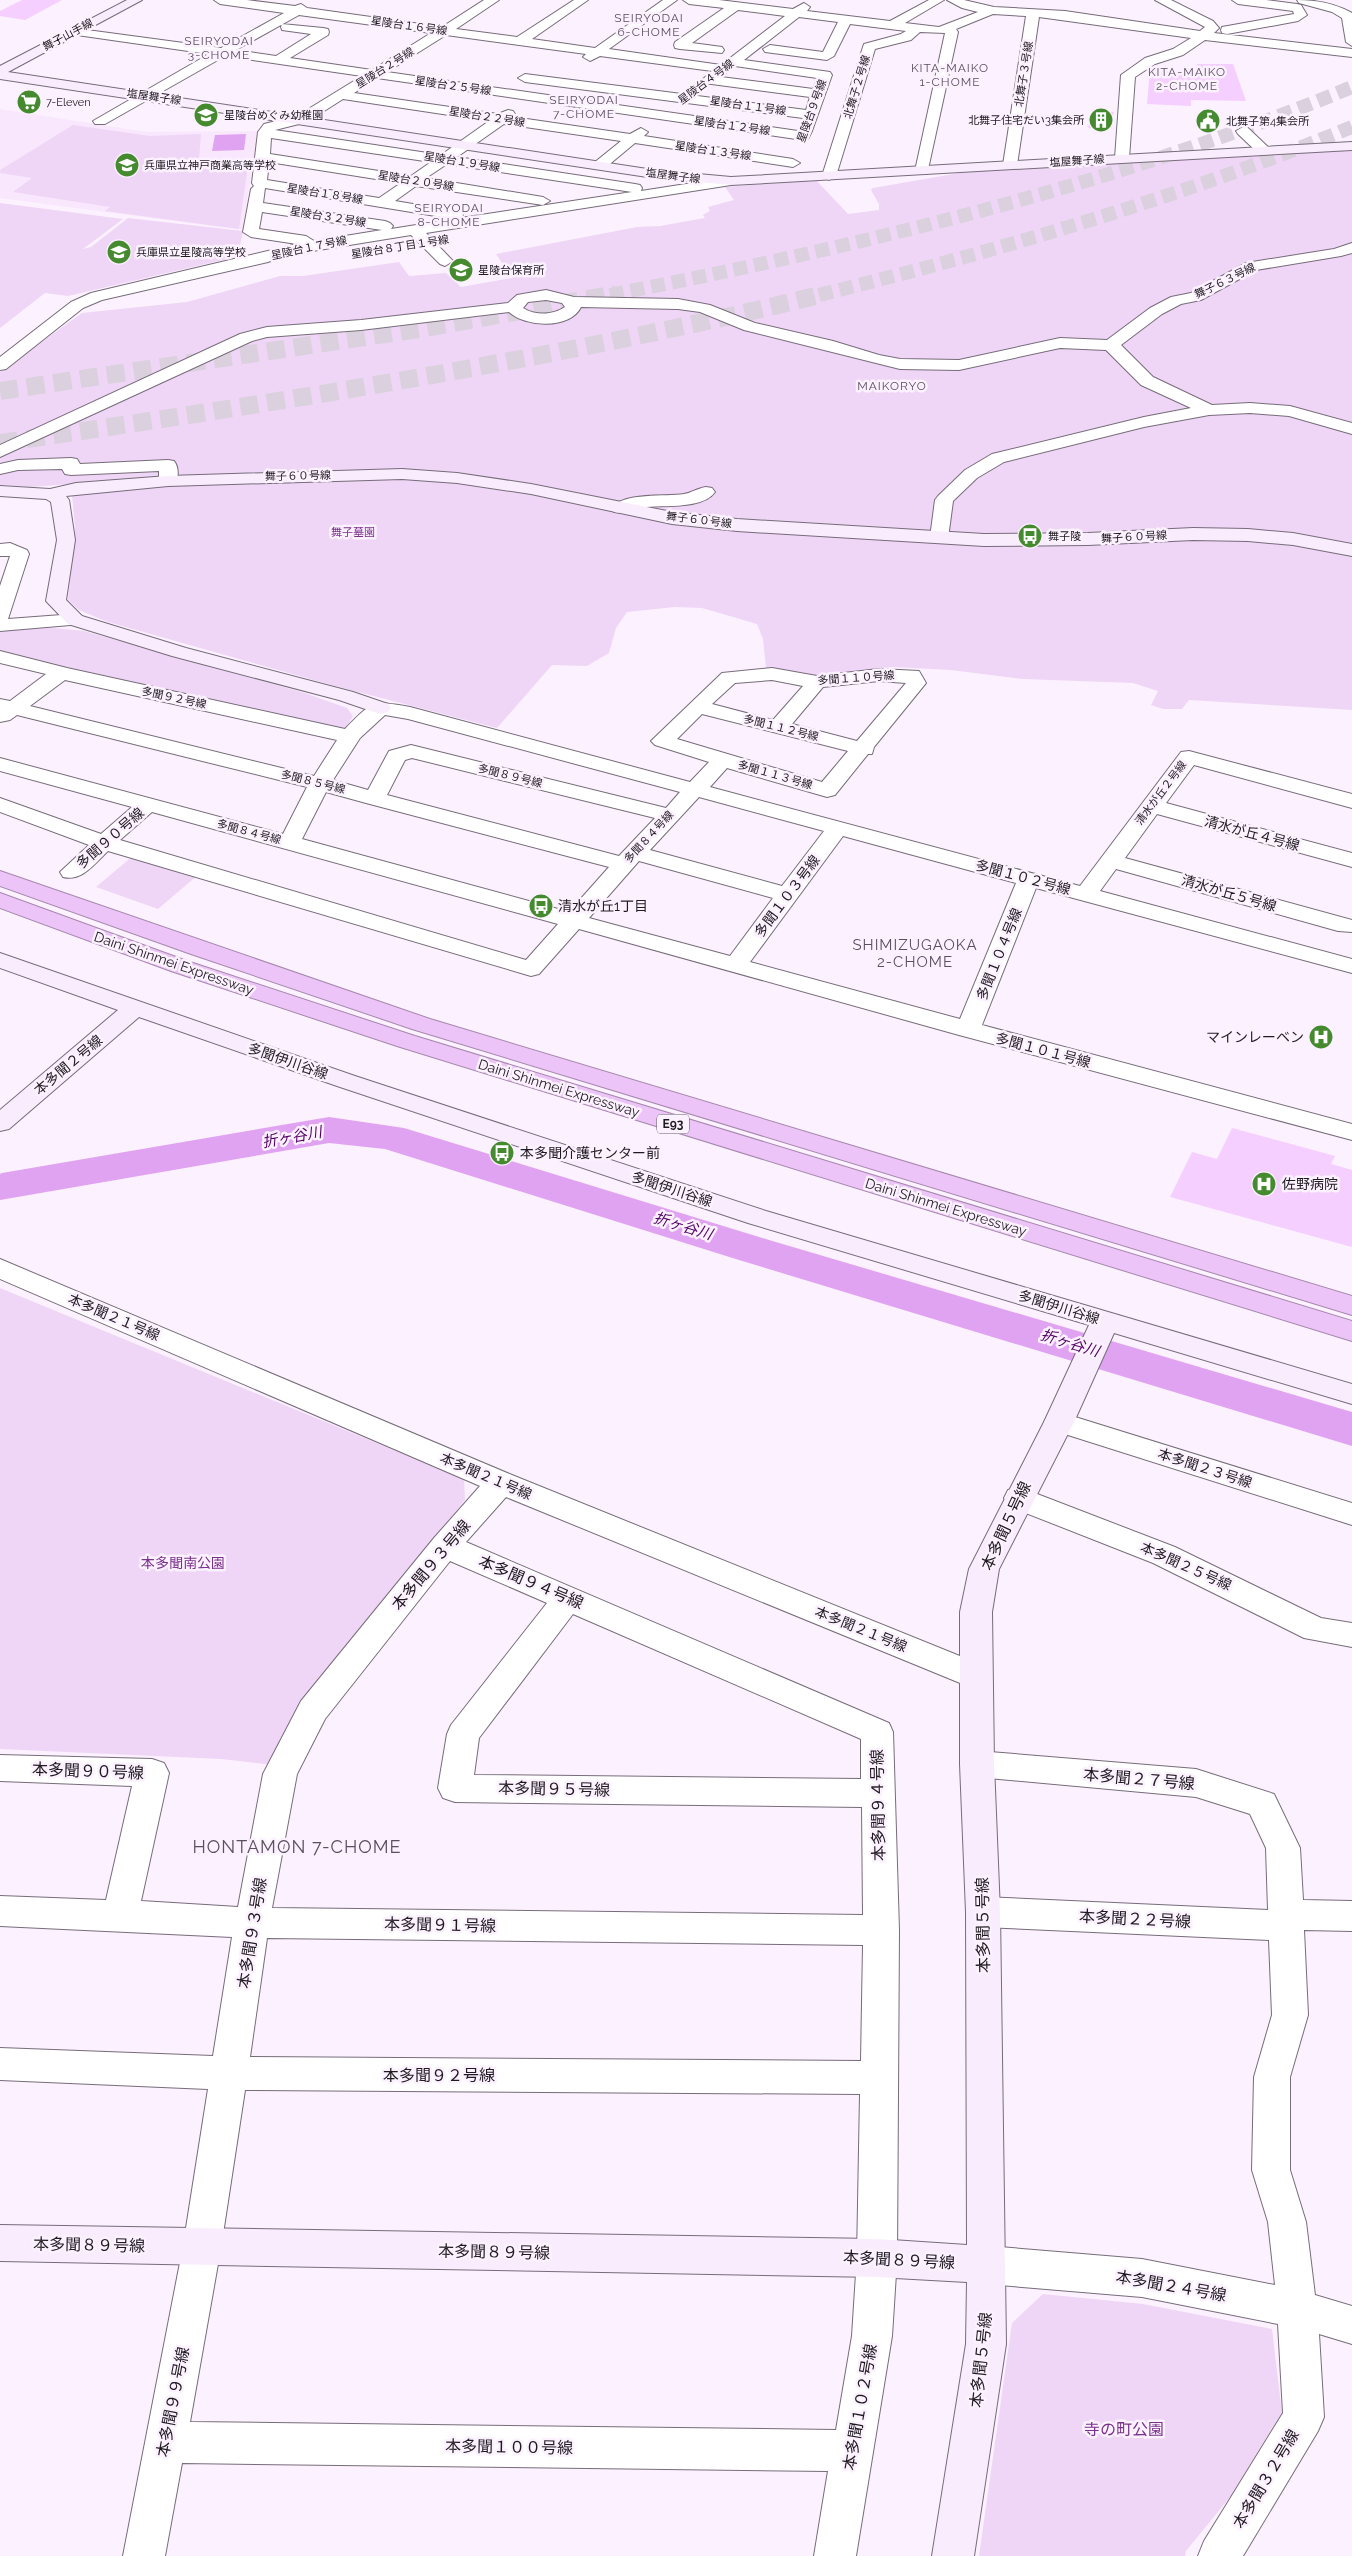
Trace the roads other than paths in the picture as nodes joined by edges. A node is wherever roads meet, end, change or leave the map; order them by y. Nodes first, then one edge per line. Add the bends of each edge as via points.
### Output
1 (136, 0) edge
2 (220, 0) edge
3 (315, 0) edge
4 (582, 0) edge
5 (671, 0) edge
6 (689, 0) edge
7 (813, 0) edge
8 (938, 0) edge
9 (953, 0) edge
10 (1161, 0) edge
11 (1238, 0) edge
12 (1303, 0) edge
13 (467, 1) dead end
14 (490, 2) edge
15 (744, 4) edge
16 (1177, 8) junction
17 (297, 10) junction
18 (990, 10) junction
19 (1033, 12) junction
20 (1214, 12) dead end
21 (447, 14) dead end
22 (795, 14) junction
23 (1242, 15) dead end
24 (466, 17) junction
25 (845, 20) junction
26 (1272, 22) junction
27 (271, 25) junction
28 (892, 26) junction
29 (916, 29) junction
30 (948, 29) junction
31 (77, 30) junction
32 (444, 30) junction
33 (1207, 32) junction
34 (619, 36) junction
35 (246, 39) junction
36 (637, 39) dead end
37 (520, 41) junction
38 (264, 42) dead end
39 (663, 42) dead end
40 (1352, 42) edge
41 (281, 44) dead end
42 (422, 44) junction
43 (680, 45) junction
44 (299, 47) junction
45 (442, 47) dead end
46 (748, 50) junction
47 (223, 52) junction
48 (598, 52) junction
49 (1352, 53) edge
50 (278, 60) junction
51 (398, 60) junction
52 (417, 62) dead end
53 (727, 66) junction
54 (572, 69) junction
55 (596, 69) dead end
56 (0, 73) edge
57 (375, 74) junction
58 (511, 76) dead end
59 (554, 82) junction
60 (702, 82) junction
61 (818, 94) junction
62 (342, 95) junction
63 (145, 96) junction
64 (531, 97) junction
65 (685, 98) junction
66 (811, 115) junction
67 (661, 116) junction
68 (302, 119) junction
69 (500, 119) junction
70 (100, 122) dead end
71 (1243, 131) dead end
72 (265, 132) junction
73 (633, 139) junction
74 (465, 144) junction
75 (1352, 146) edge
76 (798, 150) junction
77 (1263, 150) junction
78 (262, 157) junction
79 (1122, 158) junction
80 (444, 159) junction
81 (1010, 165) junction
82 (600, 166) junction
83 (922, 171) junction
84 (829, 176) junction
85 (788, 179) junction
86 (414, 180) junction
87 (731, 181) junction
88 (259, 183) junction
89 (656, 198) junction
90 (382, 203) junction
91 (255, 206) junction
92 (569, 206) junction
93 (553, 208) junction
94 (482, 219) junction
95 (567, 222) dead end
96 (520, 229) dead end
97 (407, 230) junction
98 (427, 242) junction
99 (1352, 248) edge
100 (327, 253) junction
101 (268, 256) joint
102 (444, 261) dead end
103 (572, 302) junction
104 (514, 307) junction
105 (1111, 345) junction
106 (0, 365) edge
107 (1209, 410) junction
108 (1352, 429) edge
109 (0, 452) edge
110 (0, 469) edge
111 (168, 481) junction
112 (0, 491) edge
113 (706, 492) dead end
114 (50, 494) junction
115 (674, 509) junction
116 (939, 538) junction
117 (0, 550) edge
118 (1352, 550) edge
119 (4, 590) edge
120 (0, 616) edge
121 (75, 620) junction
122 (0, 625) edge
123 (0, 657) edge
124 (61, 673) junction
125 (817, 682) junction
126 (698, 707) junction
127 (381, 708) junction
128 (4, 711) edge
129 (778, 727) junction
130 (349, 736) junction
131 (864, 749) junction
132 (723, 760) junction
133 (0, 764) edge
134 (321, 784) junction
135 (694, 789) junction
136 (827, 790) joint
137 (374, 798) junction
138 (1352, 801) edge
139 (148, 804) junction
140 (0, 805) edge
141 (1152, 806) junction
142 (669, 815) junction
143 (838, 827) junction
144 (289, 842) junction
145 (105, 843) junction
146 (630, 858) junction
147 (1111, 860) junction
148 (1352, 860) edge
149 (71, 872) dead end
150 (0, 878) edge
151 (1029, 878) junction
152 (1086, 894) junction
153 (788, 895) junction
154 (0, 900) edge
155 (575, 920) junction
156 (1349, 921) edge
157 (1329, 959) junction
158 (0, 960) edge
159 (735, 965) junction
160 (1352, 966) edge
161 (136, 1007) junction
162 (968, 1030) junction
163 (0, 1123) edge
164 (1352, 1132) edge
165 (0, 1268) edge
166 (1352, 1306) edge
167 (1101, 1330) junction
168 (1352, 1332) edge
169 (1352, 1394) edge
170 (1059, 1422) junction
171 (501, 1483) junction
172 (1019, 1498) junction
173 (1352, 1514) edge
174 (445, 1546) junction
175 (568, 1598) junction
176 (1352, 1635) edge
177 (976, 1676) junction
178 (977, 1764) junction
179 (0, 1768) edge
180 (878, 1793) junction
181 (0, 1911) edge
182 (983, 1912) junction
183 (120, 1915) junction
184 (1352, 1916) edge
185 (1286, 1921) junction
186 (252, 1923) junction
187 (881, 1930) junction
188 (0, 2064) edge
189 (229, 2073) junction
190 (878, 2078) junction
191 (0, 2243) edge
192 (202, 2247) junction
193 (877, 2258) junction
194 (987, 2266) junction
195 (1297, 2309) junction
196 (1352, 2325) edge
197 (166, 2442) junction
198 (852, 2451) junction
199 (144, 2556) edge
200 (835, 2556) edge
201 (953, 2556) edge
202 (1219, 2556) edge

1 - 31 street, 舞子山手線
2 - 17 street, 星陵台１６号線
3 - 17 street
4 - 37 street
5 - 34 street
6 - 15 street
7 - 22 street, 星陵台４号線
8 - 28 street
9 - 18 street via 969,7
10 - 16 street
11 - 26 street via 1297,8 1301,14
12 - 40 street via 1336,9 1348,16
13 - 14 street
14 - 24 street, 星陵台２号線
15 - 22 street
15 - 43 street
16 - 20 street
16 - 33 street via 1209,24
17 - 27 street
17 - 32 street, 星陵台１６号線
18 - 19 street
18 - 30 street
19 - 33 street
19 - 81 street, 北舞子３号線
21 - 24 street
22 - 25 street
22 - 46 street, 星陵台４号線
23 - 26 street via 1261,16
24 - 32 street, 星陵台２号線
25 - 28 street
25 - 46 street via 827,56
26 - 33 street
27 - 35 street
27 - 44 street via 323,32
28 - 29 street
29 - 30 street
29 - 84 street, 北舞子２号線 via 906,37 869,47
30 - 83 street via 952,32
31 - 47 street, 星陵台２５号線
31 - 56 street, 舞子山手線
32 - 37 street, 星陵台１６号線
32 - 42 street, 星陵台２号線
33 - 49 street
33 - 79 street via 1178,52 1150,61 1128,75
34 - 36 street
34 - 48 street
35 - 38 street
35 - 47 street
37 - 48 street, 星陵台１６号線
39 - 43 street
41 - 44 street
42 - 45 street
42 - 51 street, 星陵台２号線
43 - 46 street
44 - 50 street
46 - 53 street, 星陵台４号線
47 - 50 street, 星陵台２５号線
47 - 63 street
48 - 53 street, 星陵台１６号線
48 - 54 street
50 - 57 street, 星陵台２５号線
51 - 52 street
51 - 57 street, 星陵台２号線
53 - 60 street, 星陵台４号線
53 - 61 street, 星陵台９号線 via 825,75
54 - 55 street
54 - 59 street
56 - 63 street, 塩屋舞子線
57 - 62 street, 星陵台２号線
57 - 64 street, 星陵台２５号線
58 - 59 street, 星陵台１１号線
59 - 64 street
59 - 65 street, 星陵台１１号線
60 - 61 street
60 - 65 street, 星陵台４号線
61 - 66 street, 星陵台９号線
62 - 68 street, 星陵台２号線
62 - 69 street, 星陵台２２号線
63 - 68 street, 塩屋舞子線
63 - 70 street
64 - 67 street, 星陵台２５号線
64 - 69 street
65 - 66 street, 星陵台１１号線
65 - 67 street, 星陵台４号線
66 - 76 street, 星陵台９号線
67 - 73 street, 星陵台４号線
67 - 76 street, 星陵台１２号線
68 - 72 street via 269,127
68 - 74 street, 塩屋舞子線
69 - 73 street, 星陵台２２号線
69 - 74 street
71 - 77 street
72 - 78 street
72 - 80 street, 星陵台１９号線
73 - 76 street, 星陵台１３号線
73 - 82 street, 星陵台４号線
74 - 80 street
74 - 82 street, 塩屋舞子線
75 - 77 street, 塩屋舞子線
76 - 85 street, 星陵台９号線
77 - 79 street, 塩屋舞子線
78 - 86 street, 星陵台２０号線
78 - 88 street
79 - 81 street, 塩屋舞子線
80 - 86 street
80 - 89 street, 星陵台１９号線
81 - 83 street, 塩屋舞子線
82 - 87 street, 塩屋舞子線
83 - 84 street, 塩屋舞子線
84 - 85 street, 塩屋舞子線
85 - 87 street, 塩屋舞子線
86 - 90 street
86 - 92 street, 星陵台２０号線
87 - 89 street, 星陵台１７号線
88 - 90 street, 星陵台１８号線
88 - 91 street
89 - 92 street, 星陵台１７号線
90 - 94 street, 星陵台１８号線
91 - 97 street, 星陵台３２号線
91 - 100 street via 251,232
92 - 93 street, 星陵台１７号線
93 - 94 street, 星陵台１７号線
93 - 95 street
94 - 97 street, 星陵台１７号線
96 - 98 street, 星陵台８丁目１号線
97 - 98 street
97 - 100 street, 星陵台１７号線
98 - 100 street, 星陵台８丁目１号線
98 - 102 street
99 - 105 street, 舞子６３号線 via 1336,254 1252,266 1195,297 1177,300 1156,311
100 - 101 street, 星陵台８丁目１号線 via 279,267
101 - 106 street, 星陵台１７号線 via 97,296 77,305
103 - 104 street via 562,297 538,295 518,301
103 - 104 street via 569,312 546,318 523,315
103 - 105 street via 678,304 704,308 750,326 900,364 959,364 1060,343
104 - 109 street via 246,336
105 - 107 street via 1148,381
107 - 108 street via 1250,408 1290,411
107 - 116 street via 1144,422 998,458 971,474 944,500
110 - 111 street via 71,462 71,470 168,465
111 - 114 street, 舞子６０号線 via 76,488
111 - 115 street, 舞子６０号線 via 402,474 531,489 621,508
112 - 114 street, 舞子６０号線
113 - 115 street
114 - 121 street via 60,500 66,540 56,601
115 - 116 street, 舞子６０号線 via 737,525
116 - 118 street, 舞子６０号線 via 1088,539 1193,534 1293,539
117 - 119 street via 10,549 20,554
119 - 120 street
121 - 122 street
121 - 127 street
123 - 124 street, 多聞９２号線
124 - 128 street
124 - 130 street, 多聞９２号線
125 - 126 street, 多聞１１０号線 via 772,674 730,677
125 - 129 street
125 - 131 street, 多聞１１０号線 via 912,675 916,684
126 - 129 street, 多聞１１２号線
126 - 132 street, 多聞１１０号線 via 662,741
127 - 130 street via 368,716
127 - 135 street
128 - 134 street, 多聞８５号線
129 - 131 street, 多聞１１２号線
130 - 134 street
131 - 136 street, 多聞１１０号線
132 - 135 street
132 - 136 street, 多聞１１３号線
133 - 139 street, 多聞８４号線
134 - 137 street, 多聞８５号線
134 - 144 street
135 - 142 street, 多聞８４号線
135 - 143 street, 多聞１０２号線
137 - 142 street, 多聞８９号線 via 397,756 411,751
137 - 146 street, 多聞８５号線
138 - 141 street, 清水が丘２号線 via 1189,757
139 - 144 street, 多聞８４号線
139 - 145 street, 多聞９０号線
140 - 145 street
141 - 147 street, 清水が丘２号線
141 - 148 street, 清水が丘４号線
142 - 146 street, 多聞８４号線
143 - 151 street, 多聞１０２号線
143 - 153 street, 多聞１０３号線
144 - 155 street, 多聞８４号線
145 - 149 street, 多聞９０号線
145 - 155 street via 530,969
146 - 153 street, 多聞８５号線
146 - 155 street, 多聞８４号線
147 - 152 street, 清水が丘２号線
147 - 156 street, 清水が丘５号線
150 - 166 highway, Daini Shinmei Expressway / E93 via 421,1024
151 - 152 street, 多聞１０２号線
151 - 162 street, 多聞１０４号線
152 - 157 street, 多聞１０２号線
153 - 159 street, 多聞１０３号線
154 - 168 highway, Daini Shinmei Expressway / E93 via 179,966 425,1046
155 - 159 street, 多聞１０１号線
156 - 157 street
157 - 160 street, 多聞１０２号線
158 - 161 street, 多聞伊川谷線
159 - 162 street, 多聞１０１号線
161 - 163 street, 本多聞２号線
161 - 167 street, 多聞伊川谷線 via 346,1081
162 - 164 street, 多聞１０１号線
165 - 171 street, 本多聞２１号線
167 - 169 street, 多聞伊川谷線
167 - 170 street, 本多聞５号線
170 - 172 street, 本多聞５号線
170 - 173 street, 本多聞２３号線
171 - 174 street, 本多聞９３号線
171 - 177 street, 本多聞２１号線
172 - 176 street, 本多聞２５号線 via 1164,1555 1314,1629
172 - 177 street, 本多聞５号線 via 984,1569 976,1612
174 - 175 street, 本多聞９４号線
174 - 186 street, 本多聞９３号線 via 313,1710 284,1766
175 - 180 street, 本多聞９４号線 via 877,1732
175 - 180 street, 本多聞９５号線 via 463,1734 455,1788
177 - 178 street, 本多聞５号線
178 - 182 street, 本多聞５号線
178 - 185 street, 本多聞２７号線 via 1196,1783 1262,1804 1283,1848
179 - 183 street, 本多聞９０号線 via 152,1773
180 - 187 street, 本多聞９４号線
181 - 183 street, 本多聞９１号線
182 - 185 street, 本多聞２２号線
182 - 194 street, 本多聞５号線
183 - 186 street, 本多聞９１号線
184 - 185 street, 本多聞２２号線
185 - 195 street, 本多聞２７号線 via 1290,2015 1272,2077 1271,2170 1287,2222
186 - 187 street, 本多聞９１号線
186 - 189 street, 本多聞９３号線
187 - 190 street, 本多聞９４号線
188 - 189 street, 本多聞９２号線
189 - 190 street, 本多聞９２号線
189 - 192 street, 本多聞９３号線
190 - 193 street, 本多聞９４号線
191 - 192 street, 本多聞８９号線
192 - 193 street, 本多聞８９号線
192 - 197 street, 本多聞９９号線
193 - 194 street, 本多聞８９号線
193 - 198 street, 本多聞１０２号線 via 872,2336
194 - 195 street, 本多聞２４号線 via 1142,2278
194 - 201 street, 本多聞５号線 via 986,2344
195 - 196 street, 本多聞２４号線
195 - 202 street, 本多聞３２号線 via 1304,2417
197 - 198 street, 本多聞１００号線
197 - 199 street, 本多聞９９号線
198 - 200 street, 本多聞１０２号線

